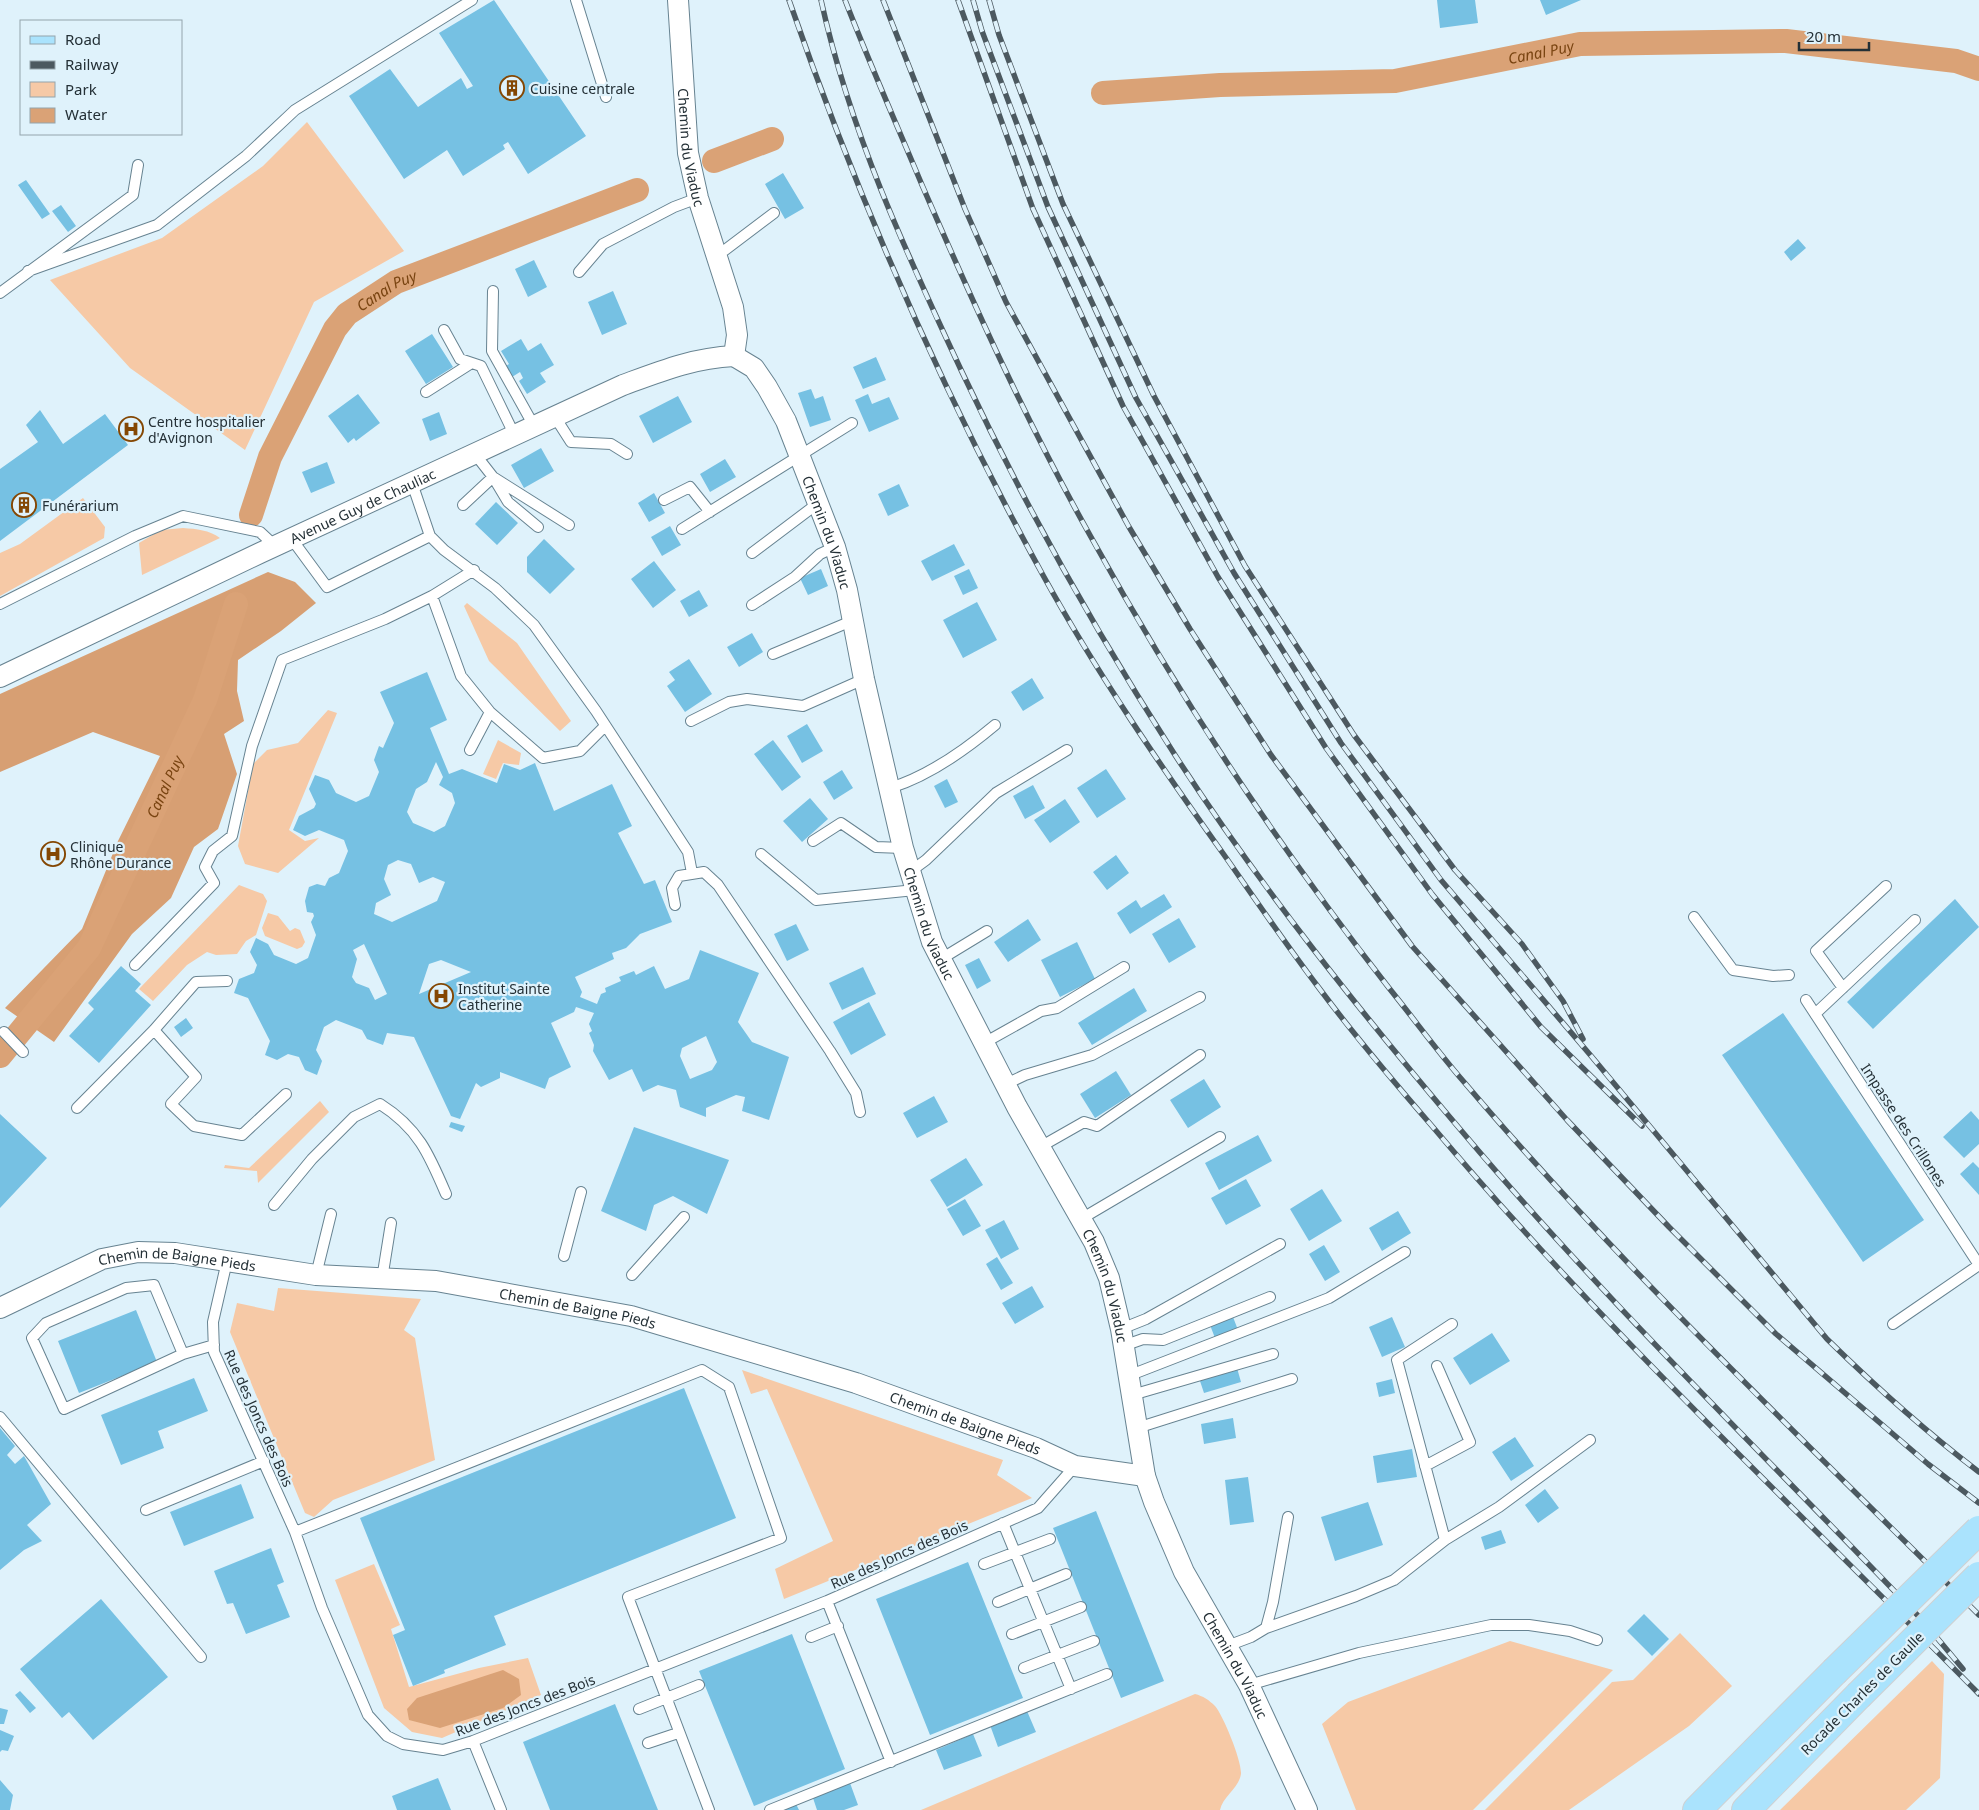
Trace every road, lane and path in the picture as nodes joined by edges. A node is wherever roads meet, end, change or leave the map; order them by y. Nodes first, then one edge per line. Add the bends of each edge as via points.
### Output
1 (472, 0) edge
2 (576, 0) edge
3 (678, 0) edge
4 (606, 97) dead end
5 (138, 165) dead end
6 (697, 191) junction
7 (774, 213) dead end
8 (715, 251) junction
9 (28, 271) junction
10 (579, 272) dead end
11 (493, 291) dead end
12 (0, 293) edge
13 (444, 330) dead end
14 (734, 356) junction
15 (470, 364) junction
16 (426, 392) dead end
17 (555, 416) junction
18 (852, 423) dead end
19 (534, 426) junction
20 (515, 436) junction
21 (475, 454) junction
22 (627, 454) dead end
23 (798, 456) junction
24 (493, 478) junction
25 (412, 483) junction
26 (664, 500) dead end
27 (817, 504) junction
28 (463, 505) dead end
29 (710, 512) junction
30 (569, 525) dead end
31 (538, 527) dead end
32 (682, 529) dead end
33 (430, 536) junction
34 (275, 546) junction
35 (835, 547) junction
36 (752, 553) dead end
37 (474, 570) junction
38 (432, 596) junction
39 (0, 604) edge
40 (752, 605) dead end
41 (854, 620) junction
42 (773, 654) dead end
43 (0, 677) edge
44 (864, 679) junction
45 (490, 712) junction
46 (691, 721) dead end
47 (995, 725) dead end
48 (604, 727) junction
49 (470, 750) dead end
50 (1067, 750) dead end
51 (890, 788) junction
52 (812, 842) dead end
53 (903, 848) junction
54 (760, 854) dead end
55 (692, 873) junction
56 (913, 880) junction
57 (1886, 886) dead end
58 (675, 905) dead end
59 (1694, 917) dead end
60 (1915, 920) dead end
61 (987, 931) dead end
62 (940, 959) junction
63 (135, 965) dead end
64 (1124, 967) dead end
65 (1789, 975) dead end
66 (228, 981) dead end
67 (1843, 988) junction
68 (1200, 998) dead end
69 (1806, 1000) dead end
70 (1815, 1014) junction
71 (154, 1030) junction
72 (4, 1032) dead end
73 (984, 1043) junction
74 (23, 1052) dead end
75 (1200, 1055) dead end
76 (1006, 1084) junction
77 (286, 1094) dead end
78 (77, 1108) dead end
79 (860, 1112) dead end
80 (1220, 1137) dead end
81 (1040, 1147) junction
82 (581, 1192) dead end
83 (446, 1194) dead end
84 (274, 1205) dead end
85 (331, 1214) dead end
86 (684, 1217) dead end
87 (1081, 1219) junction
88 (391, 1223) dead end
89 (1280, 1244) dead end
90 (1405, 1252) dead end
91 (564, 1256) dead end
92 (228, 1261) junction
93 (1979, 1265) edge
94 (316, 1275) junction
95 (632, 1275) dead end
96 (382, 1279) junction
97 (1270, 1297) dead end
98 (0, 1308) edge
99 (1452, 1324) dead end
100 (1893, 1324) dead end
101 (1122, 1337) junction
102 (214, 1345) junction
103 (183, 1354) junction
104 (1273, 1354) dead end
105 (1436, 1366) dead end
106 (1292, 1379) dead end
107 (1130, 1386) junction
108 (0, 1417) edge
109 (1137, 1428) junction
110 (1590, 1440) dead end
111 (264, 1461) junction
112 (1075, 1466) junction
113 (1425, 1466) junction
114 (1145, 1476) junction
115 (146, 1510) dead end
116 (1288, 1517) dead end
117 (1003, 1523) junction
118 (1979, 1530) edge
119 (295, 1532) junction
120 (1050, 1539) dead end
121 (1445, 1540) junction
122 (1016, 1553) junction
123 (984, 1564) dead end
124 (1066, 1574) dead end
125 (1979, 1576) edge
126 (1031, 1589) junction
127 (827, 1601) junction
128 (998, 1602) dead end
129 (1080, 1607) dead end
130 (1044, 1622) junction
131 (838, 1626) junction
132 (1266, 1628) junction
133 (1012, 1634) dead end
134 (811, 1637) dead end
135 (1597, 1640) dead end
136 (1094, 1641) dead end
137 (1227, 1646) junction
138 (1057, 1654) junction
139 (201, 1657) dead end
140 (1024, 1668) dead end
141 (655, 1670) junction
142 (1107, 1674) dead end
143 (699, 1685) dead end
144 (1249, 1685) junction
145 (1071, 1689) junction
146 (666, 1699) junction
147 (639, 1709) dead end
148 (678, 1733) junction
149 (474, 1741) junction
150 (648, 1743) dead end
151 (891, 1762) junction
152 (501, 1810) edge
153 (708, 1810) edge
154 (770, 1810) edge
155 (1307, 1810) edge
156 (1697, 1810) edge
157 (1746, 1810) edge

1 - 9 lane via 295,110 246,156 157,225
2 - 4 lane
3 - 6 street, Chemin du Viaduc via 688,153
5 - 9 lane via 133,196
6 - 8 street, Chemin du Viaduc
6 - 10 lane via 674,207 603,244
7 - 8 lane via 725,250
8 - 14 street, Chemin du Viaduc via 733,307 737,335
9 - 12 lane
11 - 19 lane via 492,351
13 - 15 lane via 460,359
14 - 17 street, Avenue Guy de Chauliac via 706,358 672,367
14 - 23 street, Chemin du Viaduc via 754,368 767,388 786,421
15 - 16 lane
15 - 20 lane via 481,366
17 - 19 street, Avenue Guy de Chauliac
17 - 22 lane via 571,442 611,444
18 - 23 lane
19 - 20 street, Avenue Guy de Chauliac
20 - 21 street, Avenue Guy de Chauliac
21 - 24 lane
21 - 25 street, Avenue Guy de Chauliac
23 - 27 street, Chemin du Viaduc
23 - 29 lane
24 - 28 lane
24 - 30 lane
24 - 31 lane via 508,502
25 - 33 lane
25 - 34 street, Avenue Guy de Chauliac
26 - 29 lane via 690,487
27 - 35 street, Chemin du Viaduc
27 - 36 lane
29 - 32 lane
33 - 34 lane via 327,587
33 - 37 lane via 444,550
34 - 39 lane via 260,532 183,516 135,536
34 - 43 street, Avenue Guy de Chauliac
35 - 40 lane via 820,554 794,577
35 - 41 street, Chemin du Viaduc
37 - 38 lane
37 - 48 lane via 534,625
38 - 45 lane via 461,676
38 - 63 lane via 385,619 282,660 252,746 232,836 213,852 205,867 214,883
41 - 42 lane
41 - 44 street, Chemin du Viaduc
44 - 46 lane via 803,706 746,699 729,702
44 - 51 street, Chemin du Viaduc
45 - 48 lane via 543,758 580,752
45 - 49 lane
47 - 51 lane via 966,750 908,783
48 - 55 lane via 688,852
50 - 56 lane via 996,793 926,860
51 - 53 street, Chemin du Viaduc
52 - 53 lane via 841,823 876,848
53 - 56 street, Chemin du Viaduc
54 - 56 lane via 816,900
55 - 58 lane via 679,876 672,888
55 - 79 lane via 704,872 718,885 830,1051 856,1093
56 - 62 street, Chemin du Viaduc
57 - 67 lane via 1816,951
59 - 65 lane via 1733,970
60 - 67 lane
61 - 62 lane
62 - 73 street, Chemin du Viaduc
64 - 73 lane via 1056,1008 1042,1010
66 - 71 lane via 196,982
67 - 70 lane
68 - 76 lane via 1092,1055
69 - 70 lane, Impasse des Crillones
70 - 93 lane, Impasse des Crillones
71 - 77 lane via 196,1077 171,1104 194,1126 242,1135
71 - 78 lane
72 - 74 lane
73 - 76 street, Chemin du Viaduc
75 - 81 lane via 1097,1126 1084,1122
76 - 81 street, Chemin du Viaduc
80 - 87 lane
81 - 87 street, Chemin du Viaduc
82 - 91 lane
83 - 84 lane via 428,1153 400,1117 380,1104 354,1117 312,1159
85 - 94 lane
86 - 95 lane
87 - 101 street, Chemin du Viaduc via 1109,1278
88 - 96 lane
89 - 101 lane via 1146,1319
90 - 107 lane via 1328,1298
92 - 94 street, Chemin de Baigne Pieds
92 - 98 street, Chemin de Baigne Pieds via 175,1253 138,1252 102,1259
92 - 102 lane, Rue des Joncs des Bois via 213,1322
93 - 100 lane
94 - 96 street, Chemin de Baigne Pieds
96 - 112 street, Chemin de Baigne Pieds via 436,1281 631,1316 856,1383 1036,1448
97 - 101 lane via 1163,1340
99 - 113 lane via 1397,1360
101 - 107 street, Chemin du Viaduc
102 - 103 lane
102 - 111 lane, Rue des Joncs des Bois via 217,1360
103 - 103 lane via 154,1285 126,1288 46,1323 32,1338 64,1409
104 - 107 lane
105 - 113 lane via 1470,1442
106 - 109 lane
107 - 109 street, Chemin du Viaduc
108 - 139 lane
109 - 114 street, Chemin du Viaduc
110 - 121 lane via 1499,1507
111 - 115 lane
111 - 119 lane, Rue des Joncs des Bois
112 - 114 street, Chemin de Baigne Pieds
112 - 117 lane, Rue des Joncs des Bois via 1038,1508
113 - 121 lane
114 - 137 street, Chemin du Viaduc via 1184,1572
116 - 132 lane via 1274,1602
117 - 122 lane
117 - 127 lane, Rue des Joncs des Bois
118 - 156 main road, bridge
119 - 141 lane via 702,1370 729,1387 780,1538 628,1597
119 - 149 lane, Rue des Joncs des Bois via 322,1608 368,1715 387,1736 403,1744 443,1750
120 - 122 lane
121 - 132 lane via 1394,1580
122 - 123 lane
122 - 126 lane
124 - 126 lane
125 - 157 main road, Rocade Charles de Gaulle, bridge
126 - 128 lane
126 - 130 lane
127 - 131 lane
127 - 141 lane, Rue des Joncs des Bois
129 - 130 lane
130 - 133 lane
130 - 138 lane
131 - 134 lane
131 - 151 lane
132 - 137 lane
135 - 144 lane via 1529,1625 1491,1625 1359,1653
136 - 138 lane
137 - 144 street, Chemin du Viaduc
138 - 140 lane
138 - 145 lane
141 - 146 lane
141 - 149 lane, Rue des Joncs des Bois
142 - 145 lane
143 - 146 lane
144 - 155 street, Chemin du Viaduc
145 - 151 lane
146 - 147 lane
146 - 148 lane
148 - 150 lane
148 - 153 lane
149 - 152 lane
151 - 154 lane

